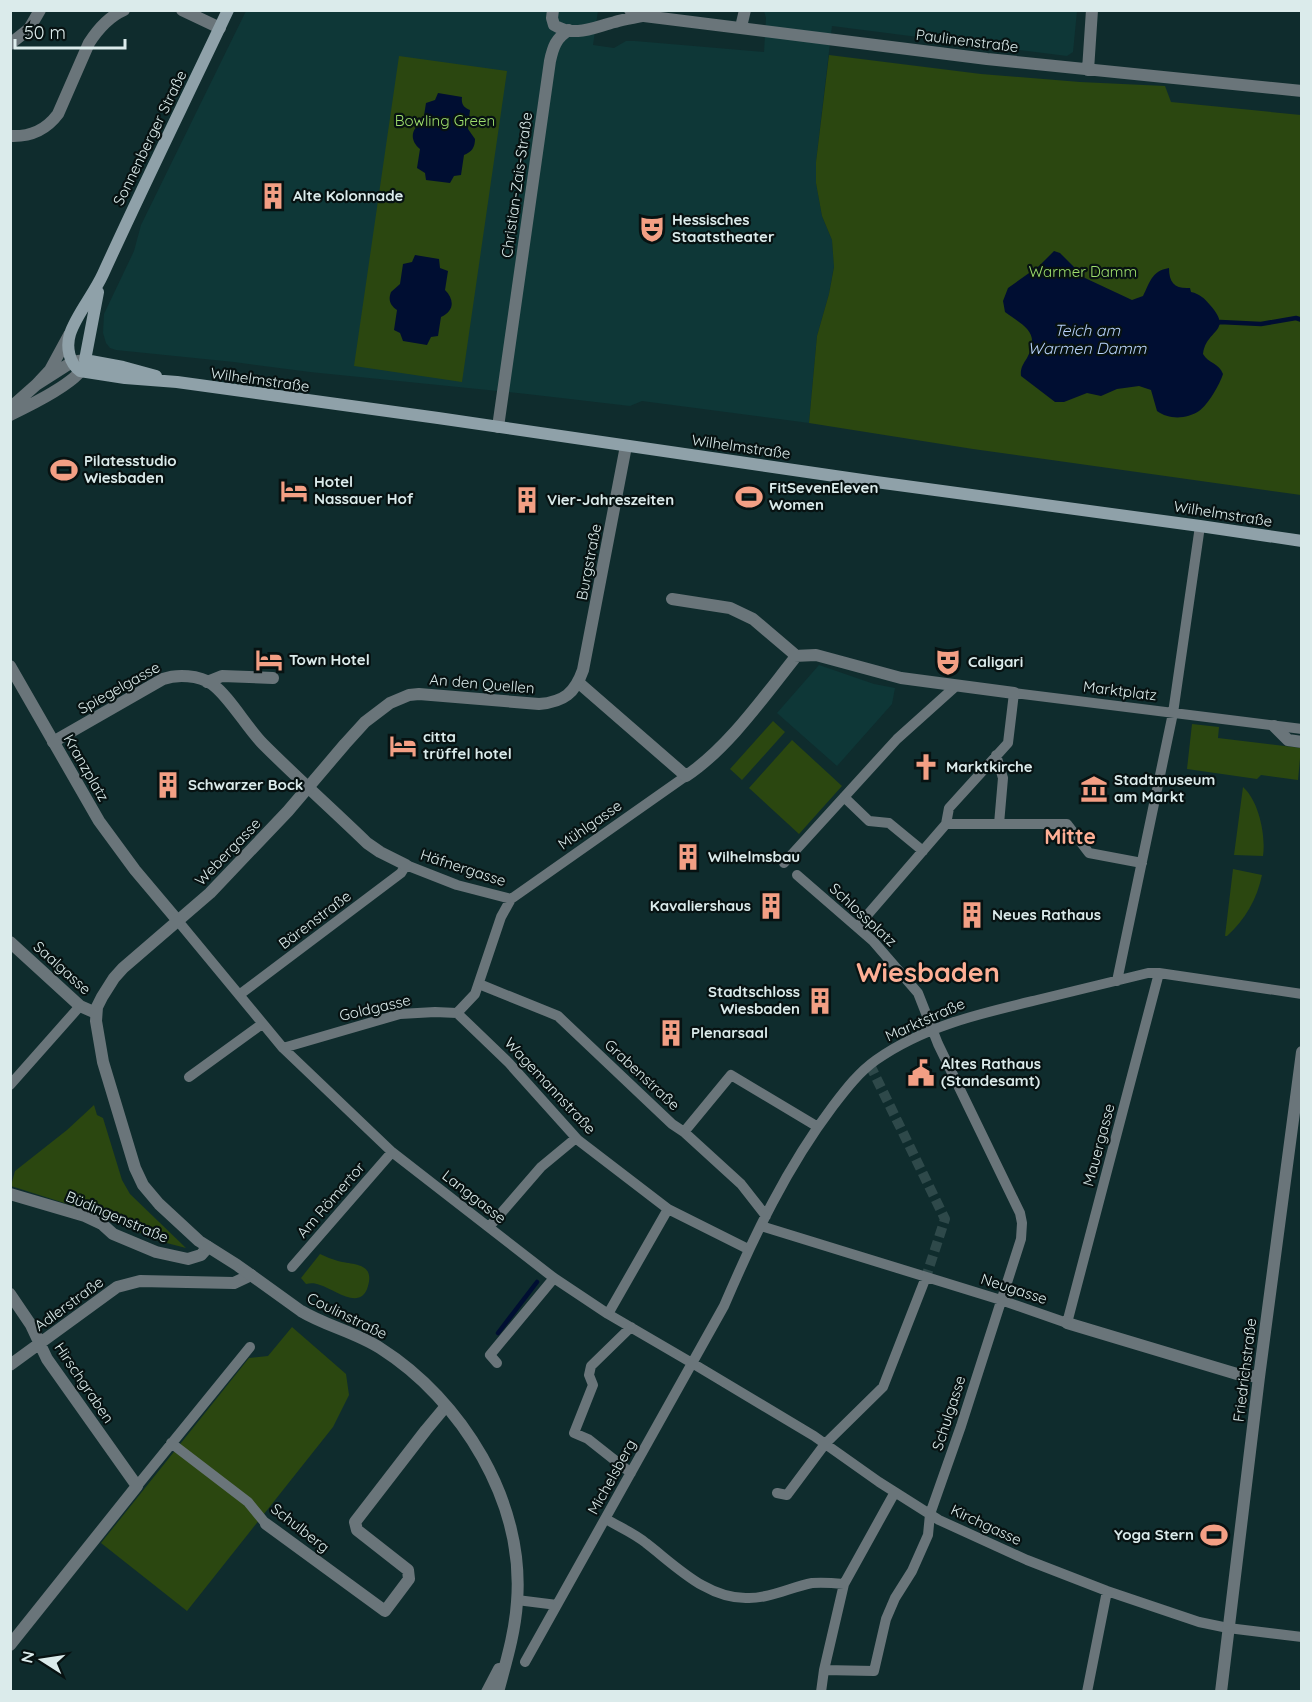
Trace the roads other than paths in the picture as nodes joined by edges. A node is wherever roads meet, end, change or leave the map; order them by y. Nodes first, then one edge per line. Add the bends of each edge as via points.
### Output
1 (40, 10) edge
2 (124, 10) edge
3 (182, 10) edge
4 (228, 10) edge
5 (553, 10) edge
6 (630, 10) edge
7 (745, 10) edge
8 (1092, 10) edge
9 (645, 16) junction
10 (741, 27) junction
11 (220, 28) junction
12 (569, 30) junction
13 (10, 44) edge
14 (1088, 70) junction
15 (1302, 91) edge
16 (10, 136) edge
17 (101, 279) junction
18 (70, 335) junction
19 (79, 364) junction
20 (36, 385) junction
21 (10, 408) edge
22 (10, 415) edge
23 (498, 427) junction
24 (626, 446) junction
25 (1200, 526) junction
26 (1302, 542) edge
27 (672, 599) dead end
28 (794, 656) junction
29 (10, 666) edge
30 (273, 678) dead end
31 (207, 682) junction
32 (579, 683) junction
33 (956, 686) junction
34 (1014, 693) junction
35 (381, 708) joint
36 (1173, 713) junction
37 (1274, 726) junction
38 (1302, 729) edge
39 (53, 742) junction
40 (1302, 742) edge
41 (996, 756) junction
42 (686, 776) junction
43 (308, 787) junction
44 (844, 797) junction
45 (946, 824) junction
46 (999, 824) junction
47 (114, 841) joint
48 (923, 851) junction
49 (784, 863) dead end
50 (1142, 863) junction
51 (406, 865) junction
52 (797, 875) dead end
53 (511, 899) junction
54 (178, 921) junction
55 (857, 927) junction
56 (10, 942) edge
57 (1160, 974) junction
58 (1117, 981) junction
59 (479, 984) junction
60 (1302, 993) edge
61 (239, 995) junction
62 (80, 1006) junction
63 (96, 1013) junction
64 (457, 1013) junction
65 (262, 1024) junction
66 (933, 1030) junction
67 (939, 1044) joint
68 (283, 1048) junction
69 (1302, 1052) edge
70 (189, 1077) dead end
71 (10, 1085) edge
72 (818, 1126) junction
73 (684, 1132) junction
74 (576, 1138) junction
75 (392, 1152) junction
76 (10, 1194) edge
77 (668, 1209) junction
78 (763, 1221) junction
79 (489, 1227) junction
80 (208, 1247) junction
81 (748, 1249) junction
82 (292, 1267) dead end
83 (252, 1275) junction
84 (926, 1277) junction
85 (554, 1278) junction
86 (10, 1294) edge
87 (1001, 1300) junction
88 (608, 1314) junction
89 (1067, 1323) junction
90 (631, 1327) junction
91 (40, 1344) junction
92 (250, 1347) dead end
93 (497, 1363) dead end
94 (692, 1363) junction
95 (10, 1365) edge
96 (1259, 1377) junction
97 (446, 1406) junction
98 (171, 1443) junction
99 (825, 1444) junction
100 (631, 1473) junction
101 (137, 1486) junction
102 (894, 1492) junction
103 (777, 1493) dead end
104 (930, 1514) junction
105 (606, 1519) junction
106 (266, 1524) joint
107 (844, 1584) junction
108 (1107, 1591) junction
109 (517, 1600) junction
110 (557, 1605) junction
111 (1228, 1628) junction
112 (1302, 1637) edge
113 (10, 1645) edge
114 (510, 1646) junction
115 (525, 1662) dead end
116 (824, 1670) junction
117 (487, 1692) edge
118 (498, 1692) edge
119 (821, 1692) edge
120 (1087, 1692) edge
121 (1221, 1692) edge

1 - 13 street via 29,29
2 - 16 street via 94,33 52,122 34,133
3 - 11 street
4 - 11 main road, Sonnenberger Straße
5 - 12 street via 554,25
6 - 9 street, Paulinenstraße
7 - 10 street
8 - 14 street
9 - 10 street, Paulinenstraße
9 - 12 street via 589,31
10 - 14 street, Paulinenstraße
11 - 17 main road, Sonnenberger Straße
12 - 23 street, Christian-Zais-Straße via 558,38 552,53
14 - 15 street, Paulinenstraße
17 - 18 main road, Sonnenberger Straße
17 - 19 main road, Sonnenberger Straße
18 - 19 main road via 68,350
18 - 20 street, Sonnenberger Straße via 50,370
19 - 20 street
19 - 22 street via 43,398
19 - 23 main road, Wilhelmstraße via 141,371 177,382
20 - 21 street
23 - 24 main road, Wilhelmstraße
24 - 25 main road, Wilhelmstraße
24 - 32 street, Burgstraße
25 - 26 main road, Wilhelmstraße
25 - 36 street
27 - 28 street via 730,608 753,619
28 - 33 street, Marktplatz via 816,655 901,678
28 - 42 street via 720,747
29 - 39 street, Kranzplatz
30 - 31 street, Spiegelgasse via 222,676
31 - 39 street, Spiegelgasse via 181,676 163,679
31 - 43 street
32 - 35 street, An den Quellen via 565,697 550,703 419,694
32 - 42 street
33 - 34 street, Marktplatz
33 - 44 street via 897,739
34 - 36 street, Marktplatz
34 - 41 street via 1008,743
35 - 43 street, Webergasse
36 - 37 street
36 - 50 street, Marktplatz
37 - 38 street
37 - 40 street via 1288,740
39 - 47 street, Kranzplatz
41 - 45 street via 949,808
41 - 46 street via 1003,778
42 - 53 street, Mühlgasse
43 - 51 street via 367,843
43 - 54 street, Webergasse via 210,893
44 - 48 street via 869,821 889,822
44 - 49 street
45 - 46 street
45 - 48 street
46 - 50 street via 1067,824 1089,853
47 - 54 street, Langgasse
48 - 55 street
50 - 58 street, Marktplatz
51 - 53 street, Häfnergasse via 457,885
51 - 61 street, Bärenstraße via 401,873
52 - 55 street, Schlossplatz
53 - 59 street via 501,917
54 - 61 street, Langgasse
54 - 63 street, Webergasse via 114,978
55 - 66 street, Schlossplatz via 918,993
56 - 62 street, Saalgasse
57 - 58 street, Marktstraße
57 - 60 street, Marktstraße
57 - 89 street, Mauergasse
58 - 66 street, Marktstraße via 973,1015
59 - 64 street
59 - 73 street, Grabenstraße via 558,1016
61 - 65 street, Langgasse
62 - 63 street, Saalgasse
62 - 71 street
63 - 80 street, Coulinstraße via 103,1062 143,1185 165,1211
64 - 68 street, Goldgasse via 400,1014
64 - 74 street, Wagemannstraße via 509,1063
65 - 68 street, Langgasse
65 - 70 street
66 - 67 street, Schlossplatz
66 - 72 street, Marktstraße via 870,1065
67 - 87 street, Schulgasse via 1020,1213 1021,1239
68 - 75 street, Langgasse
69 - 96 street, Friedrichstraße
72 - 73 street via 731,1075
72 - 78 street, Marktstraße
73 - 78 street, Grabenstraße via 741,1184
74 - 77 street, Wagemannstraße
74 - 79 street via 541,1167
75 - 79 street, Langgasse
75 - 82 street, Am Römertor
76 - 80 street, Büdingenstraße via 96,1220 122,1238 173,1257 193,1258
77 - 81 street, Wagemannstraße
77 - 88 street
78 - 81 street, Marktstraße
78 - 84 street, Neugasse
79 - 85 street, Langgasse
80 - 83 street, Coulinstraße
81 - 94 street, Marktstraße via 724,1305
83 - 91 street, Adlerstraße via 234,1283 132,1282 117,1287
83 - 97 street, Coulinstraße via 306,1314 379,1347 412,1371
84 - 87 street, Neugasse
84 - 99 street via 884,1387
85 - 88 street, Langgasse
85 - 93 street via 490,1355
86 - 91 street, Hirschgraben
87 - 89 street, Neugasse
87 - 104 street, Schulgasse
88 - 90 street, Langgasse
89 - 96 street, Neugasse via 1237,1374
90 - 94 street, Langgasse
90 - 100 street via 591,1366 593,1385 574,1433 588,1439
91 - 95 street, Adlerstraße
91 - 101 street, Hirschgraben
92 - 98 street
94 - 99 street, Kirchgasse
94 - 100 street, Michelsberg
96 - 111 street, Friedrichstraße
97 - 106 street, Schulberg via 355,1522 357,1530 408,1570 409,1579 385,1611
97 - 109 street, Coulinstraße via 468,1433 492,1474 512,1536
98 - 101 street
98 - 106 street, Schulberg via 248,1502
99 - 102 street, Kirchgasse
99 - 103 street via 787,1495
100 - 105 street, Michelsberg
101 - 113 street
102 - 104 street, Kirchgasse
102 - 107 street
104 - 108 street, Kirchgasse via 1027,1560
104 - 116 street, Schulgasse via 928,1535 886,1619 874,1671
105 - 107 street via 644,1541 696,1581 726,1596 759,1597 813,1583
105 - 110 street, Michelsberg
107 - 116 street
108 - 111 street, Kirchgasse
108 - 120 street
109 - 110 street
109 - 114 street, Coulinstraße
110 - 115 street, Michelsberg
111 - 112 street, Kirchgasse
111 - 121 street, Friedrichstraße
114 - 117 street, Coulinstraße
114 - 118 street, Coulinstraße
116 - 119 street

